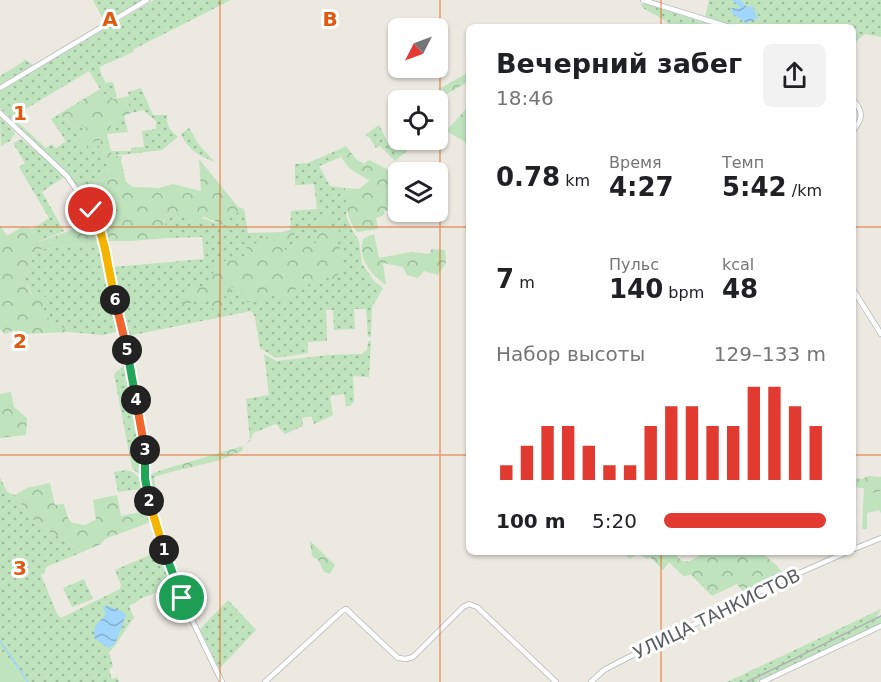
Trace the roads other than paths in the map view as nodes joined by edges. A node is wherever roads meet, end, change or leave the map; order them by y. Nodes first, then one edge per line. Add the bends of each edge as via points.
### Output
1 (147, 0) edge
2 (643, 0) edge
3 (719, 24) edge
4 (0, 88) edge
5 (856, 104) edge
6 (0, 113) edge
7 (856, 126) edge
8 (856, 294) edge
9 (881, 334) edge
10 (881, 538) edge
11 (856, 548) edge
12 (840, 555) edge
13 (881, 626) edge
14 (222, 682) edge
15 (265, 682) edge
16 (556, 682) edge
17 (591, 682) edge
18 (762, 682) edge

1 - 4 street
2 - 3 street
5 - 7 street via 861,116
6 - 14 street via 67,176 98,222 128,356 150,509 177,589
8 - 9 street
10 - 11 street
12 - 17 street, УЛИЦА ТАНКИСТОВ via 627,658
13 - 18 street
15 - 16 street via 346,609 398,658 406,659 413,657 469,604 477,607

